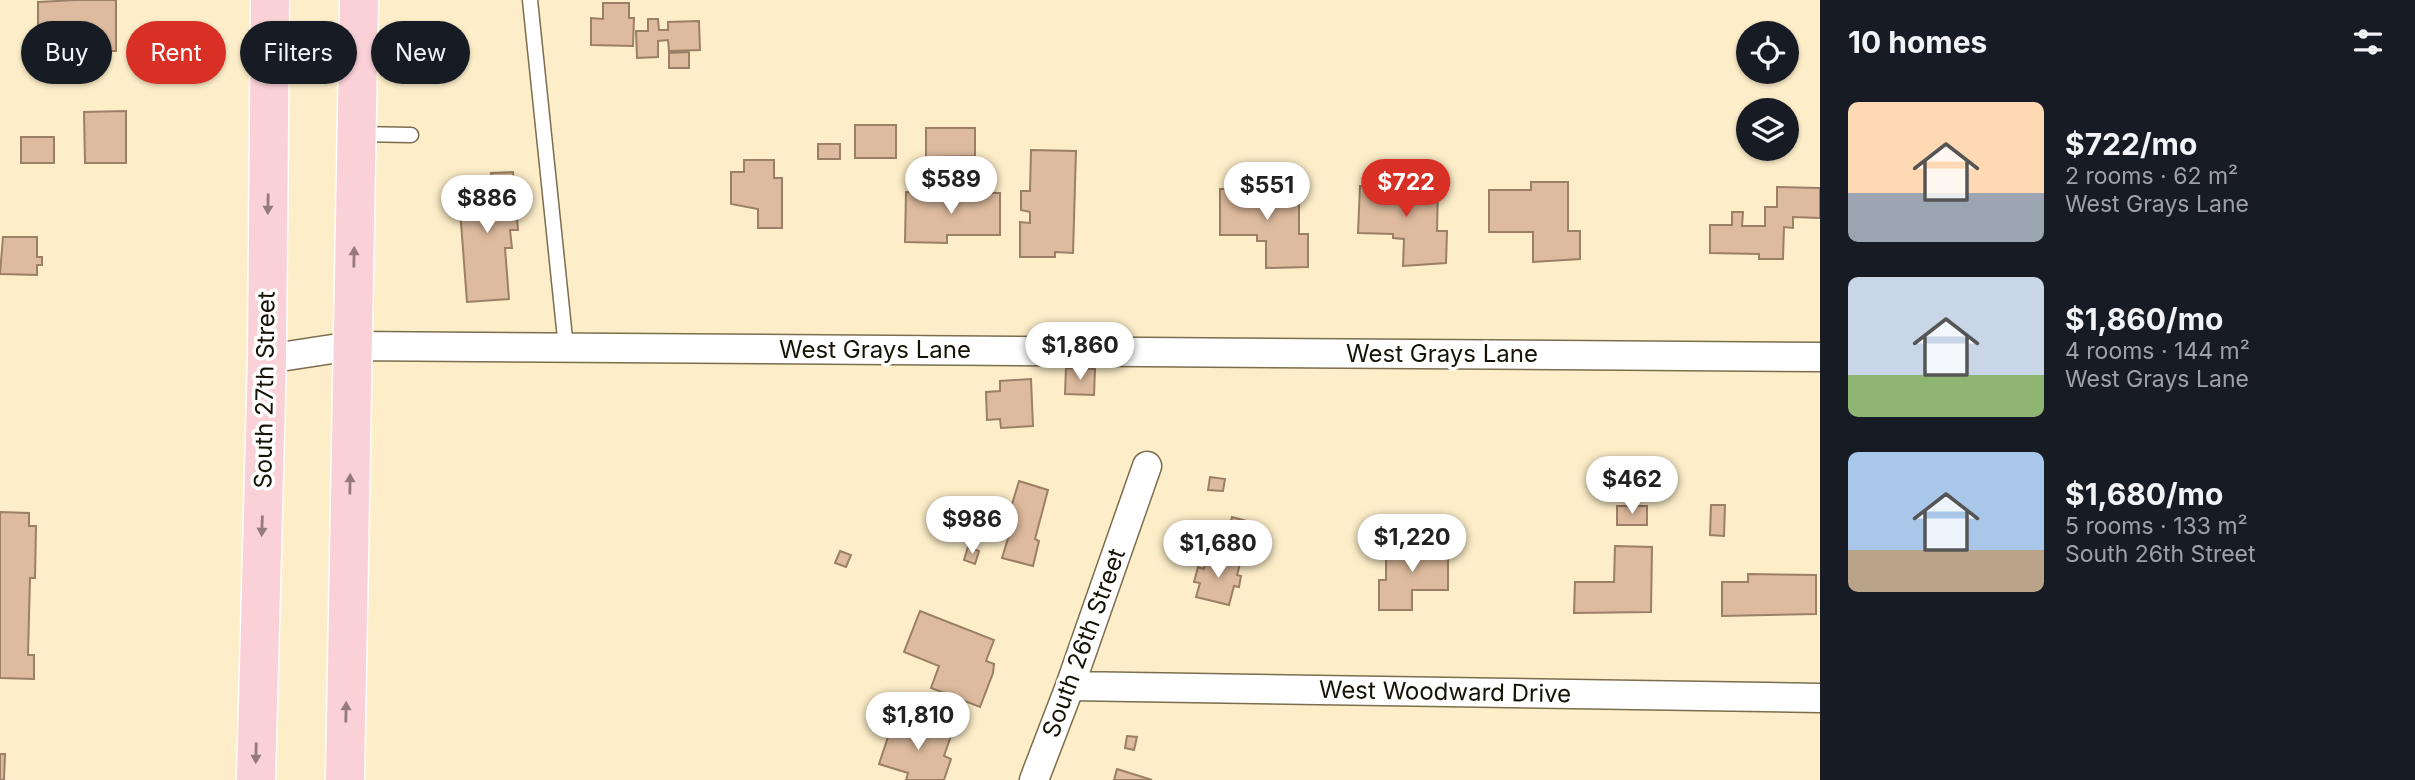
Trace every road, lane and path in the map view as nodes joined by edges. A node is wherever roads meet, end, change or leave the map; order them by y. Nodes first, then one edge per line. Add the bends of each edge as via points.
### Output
1 (270, 0) edge
2 (359, 0) edge
3 (530, 0) edge
4 (356, 134) junction
5 (411, 135) dead end
6 (352, 346) junction
7 (566, 348) junction
8 (1820, 357) edge
9 (267, 359) junction
10 (1147, 466) dead end
11 (1070, 686) junction
12 (1820, 698) edge
13 (256, 780) edge
14 (345, 780) edge
15 (1034, 780) edge

1 -> 9 main road, South 27th Street
2 - 4 main road
3 - 7 lane
4 - 5 lane
6 -> 4 main road
6 - 7 street, West Grays Lane
6 - 9 street, West Grays Lane
14 -> 6 main road
7 - 8 street, West Grays Lane
9 -> 13 main road, South 27th Street
10 - 11 street, South 26th Street
11 - 12 street, West Woodward Drive
11 - 15 street, South 26th Street

